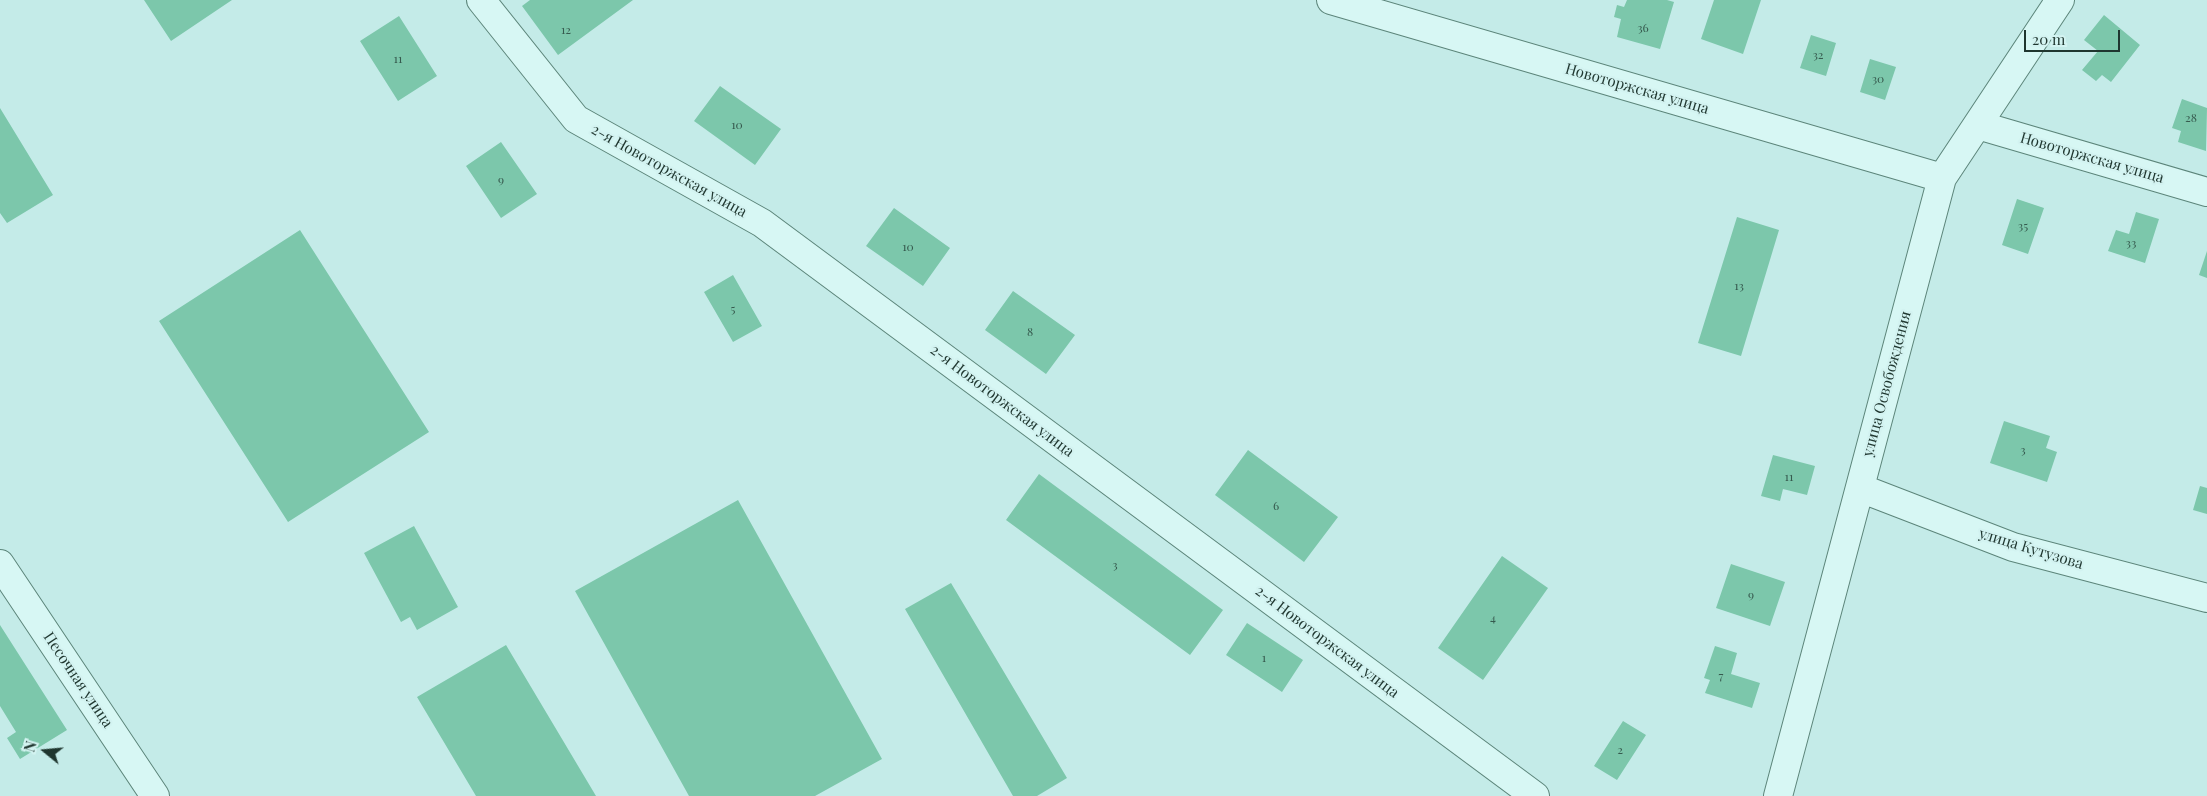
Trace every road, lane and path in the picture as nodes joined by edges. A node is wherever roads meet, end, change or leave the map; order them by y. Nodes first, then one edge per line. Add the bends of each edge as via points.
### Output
1 (482, 0) edge
2 (1332, 0) edge
3 (2060, 0) edge
4 (1978, 125) junction
5 (1942, 178) junction
6 (2207, 192) edge
7 (1860, 488) junction
8 (0, 564) edge
9 (2207, 598) edge
10 (155, 796) edge
11 (1535, 796) edge
12 (1778, 796) edge

1 - 11 street, 2-я Новоторжская улица via 576,118 762,223
2 - 5 street, Новоторжская улица
3 - 4 street, улица Освобождения
4 - 5 street, улица Освобождения
4 - 6 street, Новоторжская улица
5 - 7 street, улица Освобождения
7 - 9 street, улица Кутузова via 2013,547
7 - 12 street, улица Освобождения
8 - 10 street, Песочная улица

